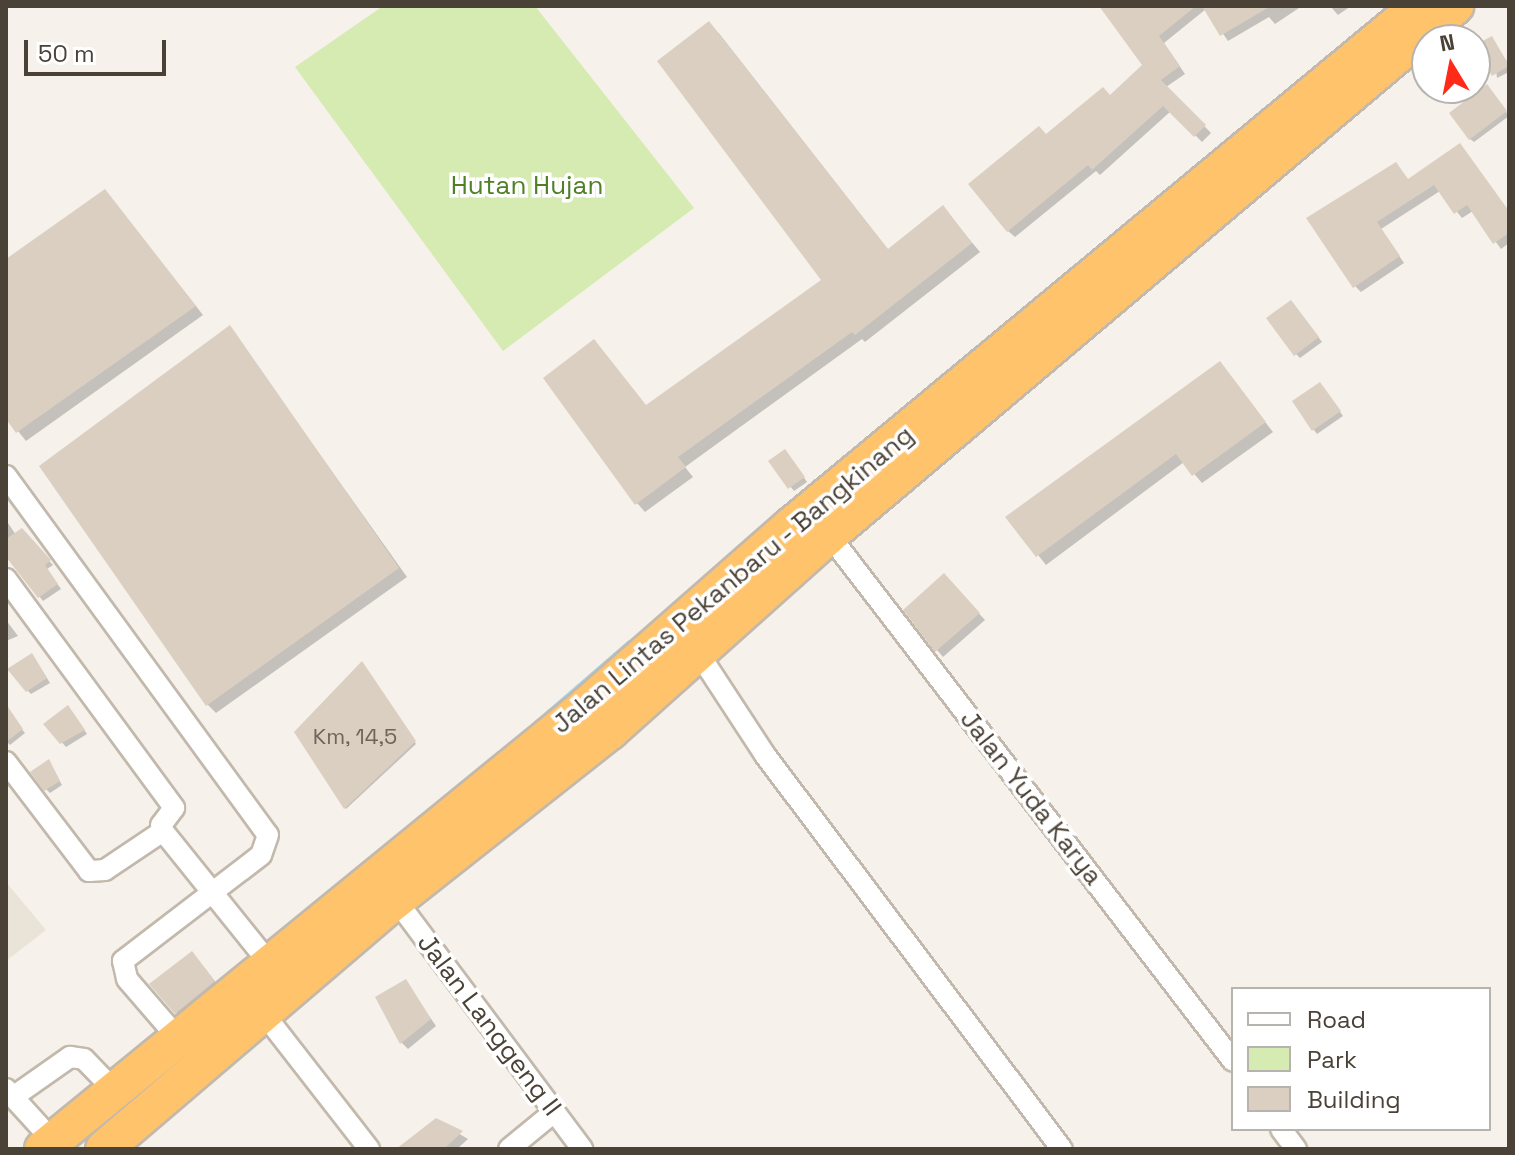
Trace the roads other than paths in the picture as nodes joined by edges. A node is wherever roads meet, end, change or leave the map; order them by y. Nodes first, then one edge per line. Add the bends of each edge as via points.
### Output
1 (1419, 6) edge
2 (1455, 6) edge
3 (6, 476) edge
4 (829, 535) junction
5 (6, 579) edge
6 (699, 654) junction
7 (598, 718) junction
8 (6, 762) edge
9 (163, 831) junction
10 (210, 895) junction
11 (396, 900) junction
12 (269, 963) junction
13 (264, 1014) junction
14 (178, 1038) junction
15 (1231, 1058) edge
16 (114, 1090) junction
17 (10, 1093) edge
18 (554, 1112) junction
19 (1282, 1131) edge
20 (48, 1145) edge
21 (108, 1148) edge
22 (369, 1149) edge
23 (509, 1149) edge
24 (582, 1149) edge
25 (1062, 1149) edge
26 (1296, 1149) edge

1 - 7 highway, Jalan Lintas Pekanbaru - Bangkinang via 791,526
2 - 4 highway, Jalan Lintas Pekanbaru - Bangkinang
3 - 10 street via 263,823 268,846
4 - 6 highway, Jalan Lintas Pekanbaru - Bangkinang
4 - 15 street, Jalan Yuda Karya
5 - 9 street via 174,808 161,825
6 - 7 highway, Jalan Lintas Pekanbaru - Bangkinang
6 - 25 street via 782,780
7 - 11 highway, Jalan Lintas Pekanbaru - Bangkinang
7 - 12 highway, Jalan Lintas Pekanbaru - Bangkinang
8 - 9 street via 89,871 105,870
9 - 10 street
10 - 12 street
10 - 14 street via 123,961 127,979
11 - 13 highway, Jalan Lintas Pekanbaru - Bangkinang
11 - 18 street, Jalan Langgeng II
12 - 14 highway, Jalan Lintas Pekanbaru - Bangkinang
13 - 21 highway, Jalan Lintas Pekanbaru - Bangkinang
13 - 22 street
14 - 16 highway, Jalan Lintas Pekanbaru - Bangkinang
16 - 17 street via 84,1059 70,1057
16 - 20 highway, Jalan Lintas Pekanbaru - Bangkinang
17 - 20 street
18 - 23 street
18 - 24 street, Jalan Langgeng II
19 - 26 street

